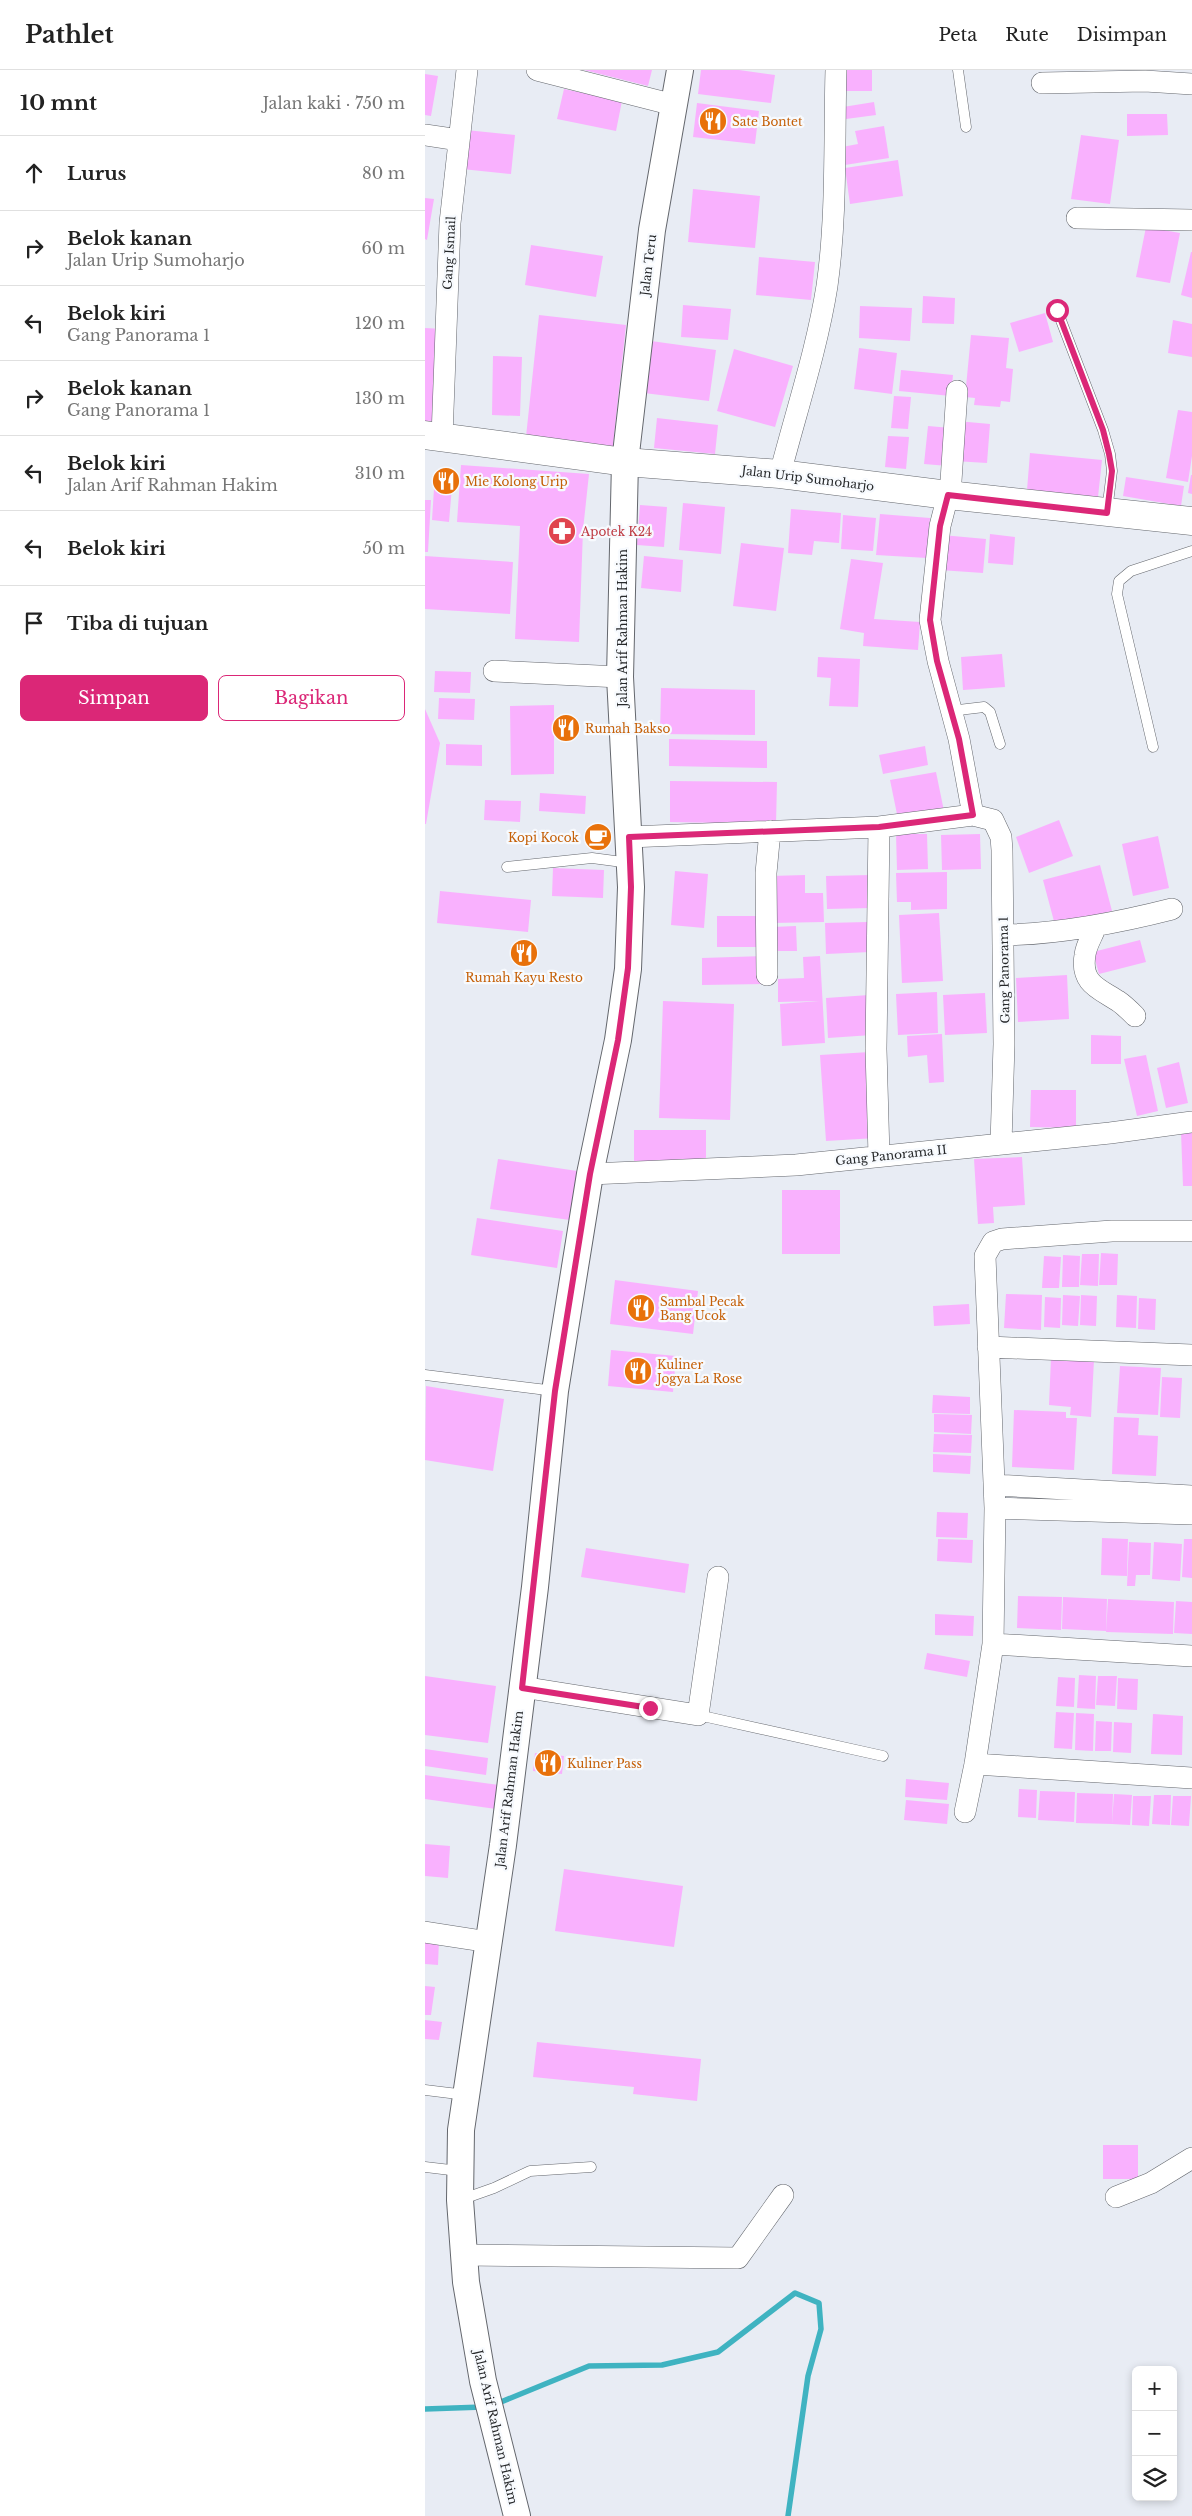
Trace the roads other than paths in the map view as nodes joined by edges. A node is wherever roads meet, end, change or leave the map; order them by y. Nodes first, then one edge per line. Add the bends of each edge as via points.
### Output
1 (467, 70) edge
2 (537, 70) edge
3 (680, 70) edge
4 (835, 70) edge
5 (958, 70) edge
6 (1042, 83) dead end
7 (1192, 84) edge
8 (674, 105) junction
9 (966, 127) dead end
10 (425, 135) edge
11 (459, 140) junction
12 (1077, 218) dead end
13 (1192, 220) edge
14 (1057, 310) dead end
15 (957, 391) dead end
16 (433, 436) edge
17 (625, 462) junction
18 (780, 474) junction
19 (949, 495) junction
20 (1107, 513) junction
21 (1192, 521) edge
22 (1192, 551) edge
23 (494, 671) dead end
24 (619, 677) junction
25 (950, 711) junction
26 (1000, 744) dead end
27 (1153, 748) dead end
28 (973, 815) junction
29 (879, 827) junction
30 (770, 831) junction
31 (629, 837) junction
32 (630, 863) junction
33 (507, 867) dead end
34 (1173, 909) dead end
35 (1096, 926) junction
36 (1003, 935) junction
37 (767, 975) dead end
38 (1135, 1016) dead end
39 (1192, 1122) edge
40 (1001, 1144) junction
41 (879, 1156) junction
42 (590, 1174) junction
43 (1192, 1231) edge
44 (988, 1347) junction
45 (1192, 1355) edge
46 (425, 1375) edge
47 (555, 1391) junction
48 (994, 1486) junction
49 (1192, 1496) edge
50 (995, 1508) junction
51 (1192, 1514) edge
52 (718, 1576) dead end
53 (993, 1644) junction
54 (1192, 1656) edge
55 (522, 1688) junction
56 (698, 1715) junction
57 (883, 1756) dead end
58 (975, 1764) junction
59 (1192, 1778) edge
60 (965, 1812) dead end
61 (425, 1932) edge
62 (489, 1942) junction
63 (425, 2090) edge
64 (465, 2094) junction
65 (1192, 2158) edge
66 (425, 2167) edge
67 (591, 2167) dead end
68 (459, 2171) junction
69 (783, 2195) dead end
70 (1116, 2197) dead end
71 (460, 2200) junction
72 (464, 2255) junction
73 (517, 2516) edge

1 - 11 street, Gang Ismail
2 - 8 street
3 - 8 street, Jalan Teru
4 - 18 street via 831,246 827,286
5 - 9 lane
6 - 7 street via 1136,81
8 - 17 street, Jalan Teru via 652,230
10 - 11 street
11 - 16 street, Gang Ismail
12 - 13 street
14 - 20 lane via 1100,420 1109,454 1112,471
15 - 19 street
16 - 17 main road, Jalan Urip Sumoharjo
17 - 18 main road, Jalan Urip Sumoharjo
17 - 24 street, Jalan Arif Rahman Hakim
18 - 19 main road, Jalan Urip Sumoharjo
19 - 20 main road, Jalan Urip Sumoharjo
19 - 25 street via 940,526 930,620
20 - 21 main road, Jalan Urip Sumoharjo
22 - 27 lane via 1131,571 1119,581 1117,594
23 - 24 street
24 - 31 street, Jalan Arif Rahman Hakim
25 - 26 lane via 984,707 990,712
25 - 28 street via 959,739
28 - 29 street, Gang Panorama 1
28 - 36 street, Gang Panorama 1 via 993,820 1001,837
29 - 30 street, Gang Panorama 1
29 - 41 street via 876,1049
30 - 31 street, Gang Panorama 1
30 - 37 street via 766,873
31 - 32 street, Jalan Arif Rahman Hakim
32 - 33 lane via 592,858
32 - 42 street, Jalan Arif Rahman Hakim via 628,968 618,1040
34 - 35 street
35 - 36 street
35 - 38 street via 1085,954 1089,980 1100,992 1119,1001
36 - 40 street, Gang Panorama 1
39 - 40 street, Gang Panorama II
40 - 41 street, Gang Panorama II
41 - 42 street, Gang Panorama II via 796,1165
42 - 47 street, Jalan Arif Rahman Hakim
43 - 44 street via 1061,1233 993,1242 985,1256
44 - 45 street
44 - 48 street
46 - 47 lane
47 - 55 street, Jalan Arif Rahman Hakim
48 - 49 street
48 - 50 street
50 - 51 street
50 - 53 street
52 - 56 street
53 - 54 street
53 - 58 street
55 - 56 street
55 - 62 street, Jalan Arif Rahman Hakim
56 - 57 lane
58 - 59 street
58 - 60 street
61 - 62 street
62 - 64 street, Jalan Arif Rahman Hakim
63 - 64 lane
64 - 68 street, Jalan Arif Rahman Hakim
65 - 70 street via 1151,2183
66 - 68 lane
67 - 71 lane via 530,2171
68 - 71 street, Jalan Arif Rahman Hakim
69 - 72 street via 738,2258
71 - 72 street, Jalan Arif Rahman Hakim
72 - 73 street, Jalan Arif Rahman Hakim via 483,2381

